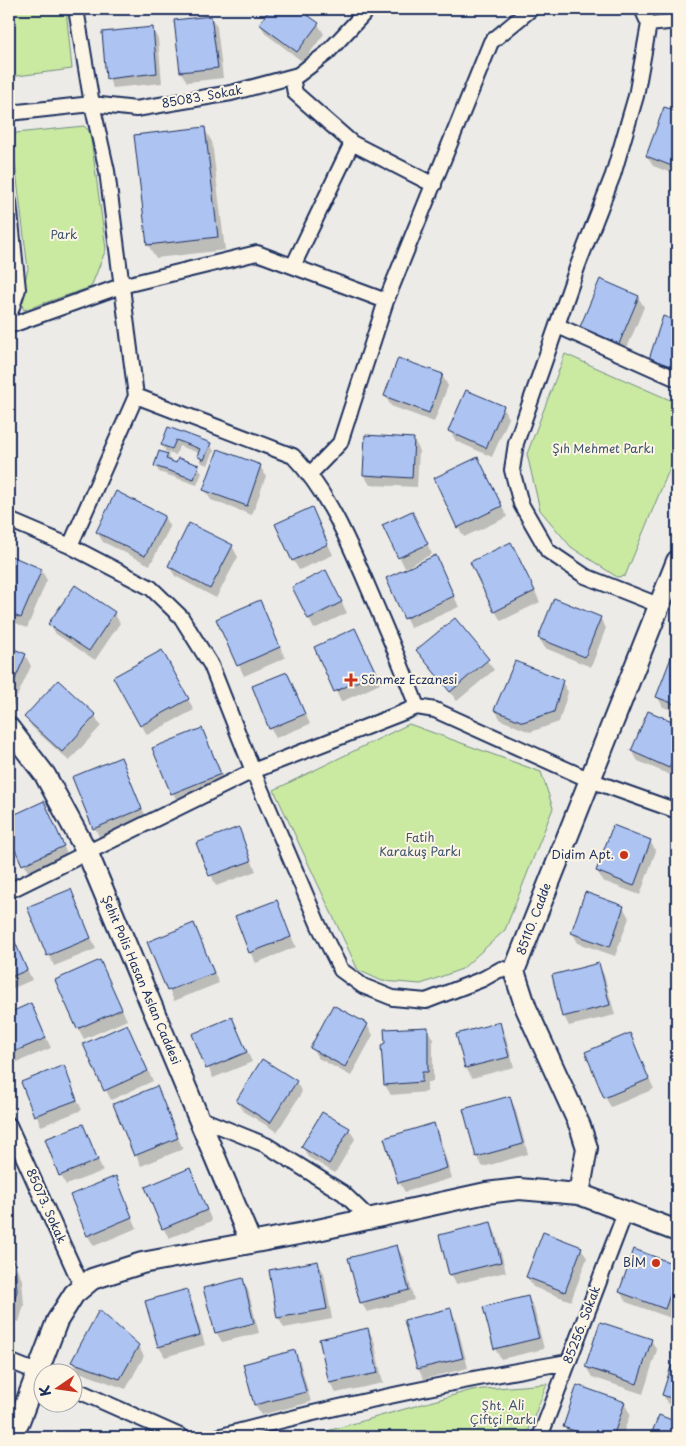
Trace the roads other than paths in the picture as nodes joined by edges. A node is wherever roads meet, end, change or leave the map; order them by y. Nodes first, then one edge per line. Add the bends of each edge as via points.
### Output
1 (76, 9) edge
2 (368, 9) edge
3 (531, 9) edge
4 (642, 9) edge
5 (677, 22) edge
6 (648, 24) junction
7 (292, 77) junction
8 (92, 104) junction
9 (9, 113) edge
10 (352, 143) junction
11 (434, 185) junction
12 (9, 202) edge
13 (293, 266) junction
14 (122, 286) junction
15 (386, 301) junction
16 (9, 316) edge
17 (9, 326) edge
18 (558, 326) junction
19 (677, 379) edge
20 (136, 396) junction
21 (310, 474) junction
22 (9, 520) edge
23 (70, 546) junction
24 (677, 561) edge
25 (661, 606) junction
26 (416, 707) junction
27 (9, 728) edge
28 (253, 771) junction
29 (590, 780) junction
30 (677, 811) edge
31 (88, 854) junction
32 (9, 891) edge
33 (514, 971) junction
34 (199, 1118) junction
35 (10, 1130) edge
36 (579, 1194) junction
37 (625, 1213) junction
38 (369, 1218) junction
39 (677, 1231) edge
40 (251, 1243) junction
41 (82, 1287) junction
42 (9, 1361) edge
43 (568, 1362) junction
44 (43, 1364) edge
45 (32, 1370) edge
46 (32, 1392) edge
47 (82, 1392) edge
48 (13, 1437) edge
49 (182, 1437) edge
50 (218, 1437) edge
51 (540, 1437) edge

1 - 8 street
2 - 7 street, 85083. Sokak via 327,54
3 - 11 street via 491,42
4 - 6 street
5 - 6 street
6 - 18 street via 636,96 613,175
7 - 8 street, 85083. Sokak via 231,93 136,109
7 - 10 street via 295,93
8 - 9 street, 85083. Sokak
8 - 14 street via 107,171
10 - 11 street
10 - 13 street
11 - 15 street
12 - 16 street via 18,289
13 - 14 street via 258,253
13 - 15 street
14 - 17 street
14 - 20 street
15 - 21 street via 340,443
18 - 19 street
18 - 25 street via 516,443 512,470 521,504 548,550 586,576
20 - 21 street via 293,456
20 - 23 street
21 - 26 street via 353,552
22 - 23 street
23 - 28 street via 151,588 181,617 211,665
24 - 25 street, 85110. Cadde
25 - 29 street, 85110. Cadde
26 - 28 street
26 - 29 street via 436,710
27 - 31 street, Şehit Polis Hasan Aslan Caddesi via 45,775
28 - 31 street
28 - 33 street via 341,970 363,986 394,998 426,1001 501,969
29 - 30 street
29 - 33 street, 85110. Cadde
31 - 32 street
31 - 34 street, Şehit Polis Hasan Aslan Caddesi
33 - 36 street, 85110. Cadde via 526,1008 587,1148
34 - 38 street via 266,1145 343,1193
34 - 40 street, Şehit Polis Hasan Aslan Caddesi
35 - 41 street, 85073. Sokak
36 - 37 street
36 - 38 street via 519,1189 438,1202
37 - 39 street
37 - 43 street, 85256. Sokak
38 - 40 street
40 - 41 street via 142,1263 92,1279
41 - 44 street via 57,1321
42 - 45 street
43 - 50 street via 476,1377
43 - 51 street, 85256. Sokak
46 - 48 street
47 - 49 street

